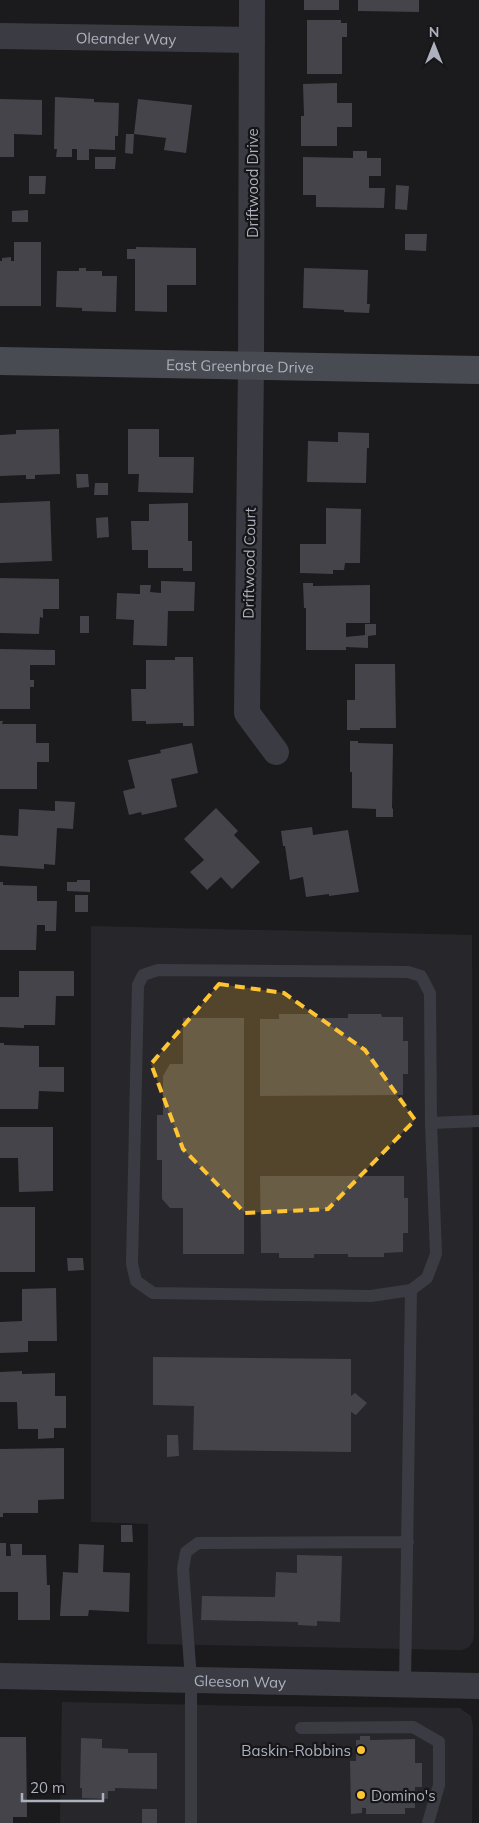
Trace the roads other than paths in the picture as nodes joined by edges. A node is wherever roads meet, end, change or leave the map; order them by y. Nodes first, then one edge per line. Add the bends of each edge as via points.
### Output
1 (252, 0) edge
2 (0, 36) edge
3 (252, 40) junction
4 (0, 361) edge
5 (251, 365) junction
6 (479, 370) edge
7 (276, 752) dead end
8 (479, 1122) edge
9 (432, 1123) junction
10 (411, 1290) junction
11 (408, 1542) junction
12 (0, 1676) edge
13 (191, 1680) junction
14 (406, 1684) junction
15 (479, 1686) edge
16 (301, 1728) dead end
17 (191, 1823) edge
18 (428, 1823) edge

1 - 3 street, Driftwood Drive
2 - 3 street, Oleander Way
3 - 5 street, Driftwood Drive
4 - 5 street, East Greenbrae Drive
5 - 6 street, East Greenbrae Drive
5 - 7 street, Driftwood Court via 247,713
8 - 9 lane
9 - 10 lane via 436,1254 427,1278
9 - 10 lane via 430,994 421,976 408,972 158,970 143,975 138,984 132,1264 136,1282 153,1293 372,1296
10 - 11 lane
11 - 13 lane via 198,1543 186,1552 183,1570
11 - 14 lane
12 - 13 street, Gleeson Way
13 - 14 street, Gleeson Way
13 - 17 lane
14 - 15 street, Gleeson Way
16 - 18 lane via 413,1727 439,1742 439,1785

